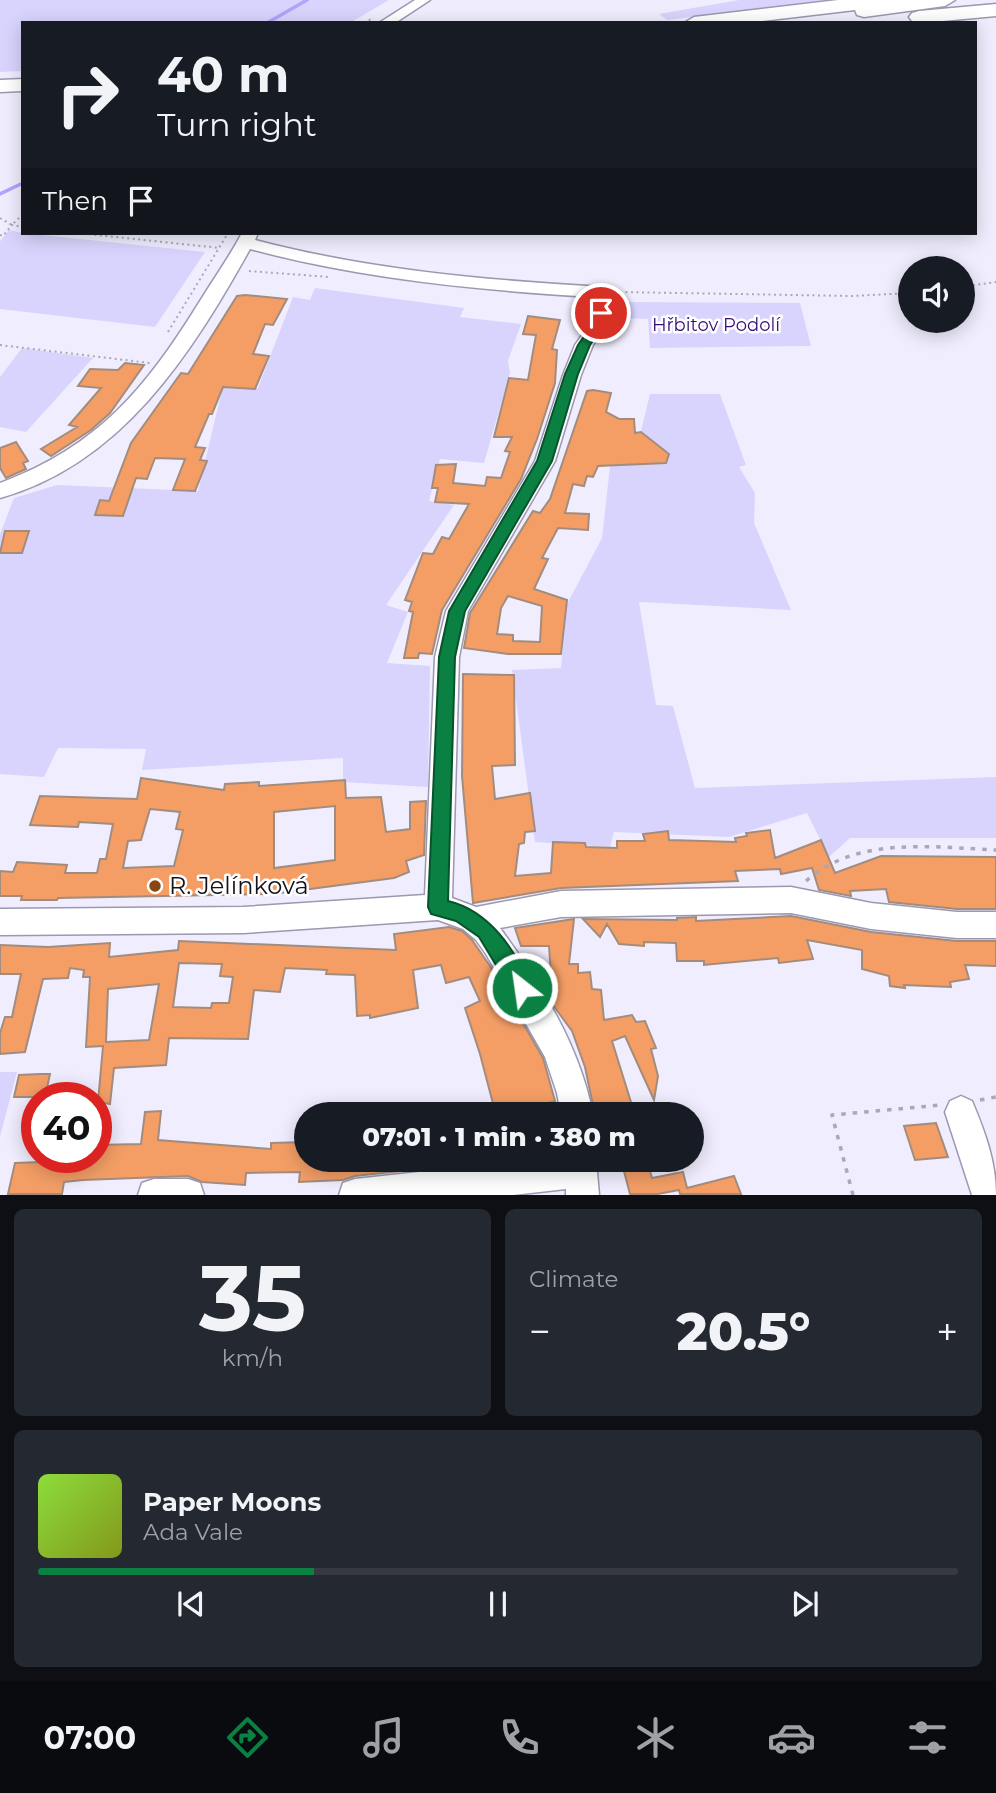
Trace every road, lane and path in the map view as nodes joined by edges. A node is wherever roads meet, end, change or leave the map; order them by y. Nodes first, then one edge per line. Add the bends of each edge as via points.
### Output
1 (424, 0) edge
2 (846, 0) edge
3 (887, 0) edge
4 (945, 0) edge
5 (996, 10) edge
6 (389, 21) edge
7 (709, 21) edge
8 (710, 21) edge
9 (782, 21) edge
10 (876, 21) edge
11 (21, 75) edge
12 (0, 77) edge
13 (21, 85) edge
14 (0, 86) edge
15 (21, 216) edge
16 (0, 218) edge
17 (12, 225) junction
18 (21, 227) edge
19 (0, 235) edge
20 (96, 235) edge
21 (241, 236) edge
22 (113, 237) joint
23 (220, 248) junction
24 (996, 282) edge
25 (975, 285) edge
26 (602, 292) junction
27 (898, 294) edge
28 (163, 340) dead end
29 (0, 345) edge
30 (169, 365) junction
31 (0, 491) edge
32 (996, 850) edge
33 (791, 900) junction
34 (438, 907) junction
35 (473, 920) junction
36 (0, 922) edge
37 (996, 925) edge
38 (996, 1097) edge
39 (575, 1102) edge
40 (961, 1112) junction
41 (581, 1175) edge
42 (154, 1195) edge
43 (188, 1195) edge
44 (355, 1195) edge
45 (853, 1195) edge
46 (989, 1195) edge

1 - 6 street
2 - 7 highway
3 - 8 highway
4 - 9 highway
5 - 10 highway
11 - 12 highway
13 - 14 highway
15 - 17 path
16 - 17 path
17 - 18 path
17 - 19 path
20 - 22 path
21 - 23 path
21 - 26 street via 303,259 485,284
21 - 30 street
22 - 23 path
23 - 28 path
24 - 25 path
26 - 27 path
26 - 34 street via 598,325 572,374 545,461 457,611 447,657
29 - 30 path
30 - 31 street via 99,442 50,473
32 - 33 path via 870,849 811,874
33 - 35 street via 561,904
33 - 37 street via 871,916
34 - 35 street
34 - 36 street via 243,920
35 - 39 street via 496,945 560,1056
38 - 40 path via 981,1098 977,1106
40 - 45 path via 938,1103 832,1115
40 - 46 street
41 - 44 street
42 - 43 street

